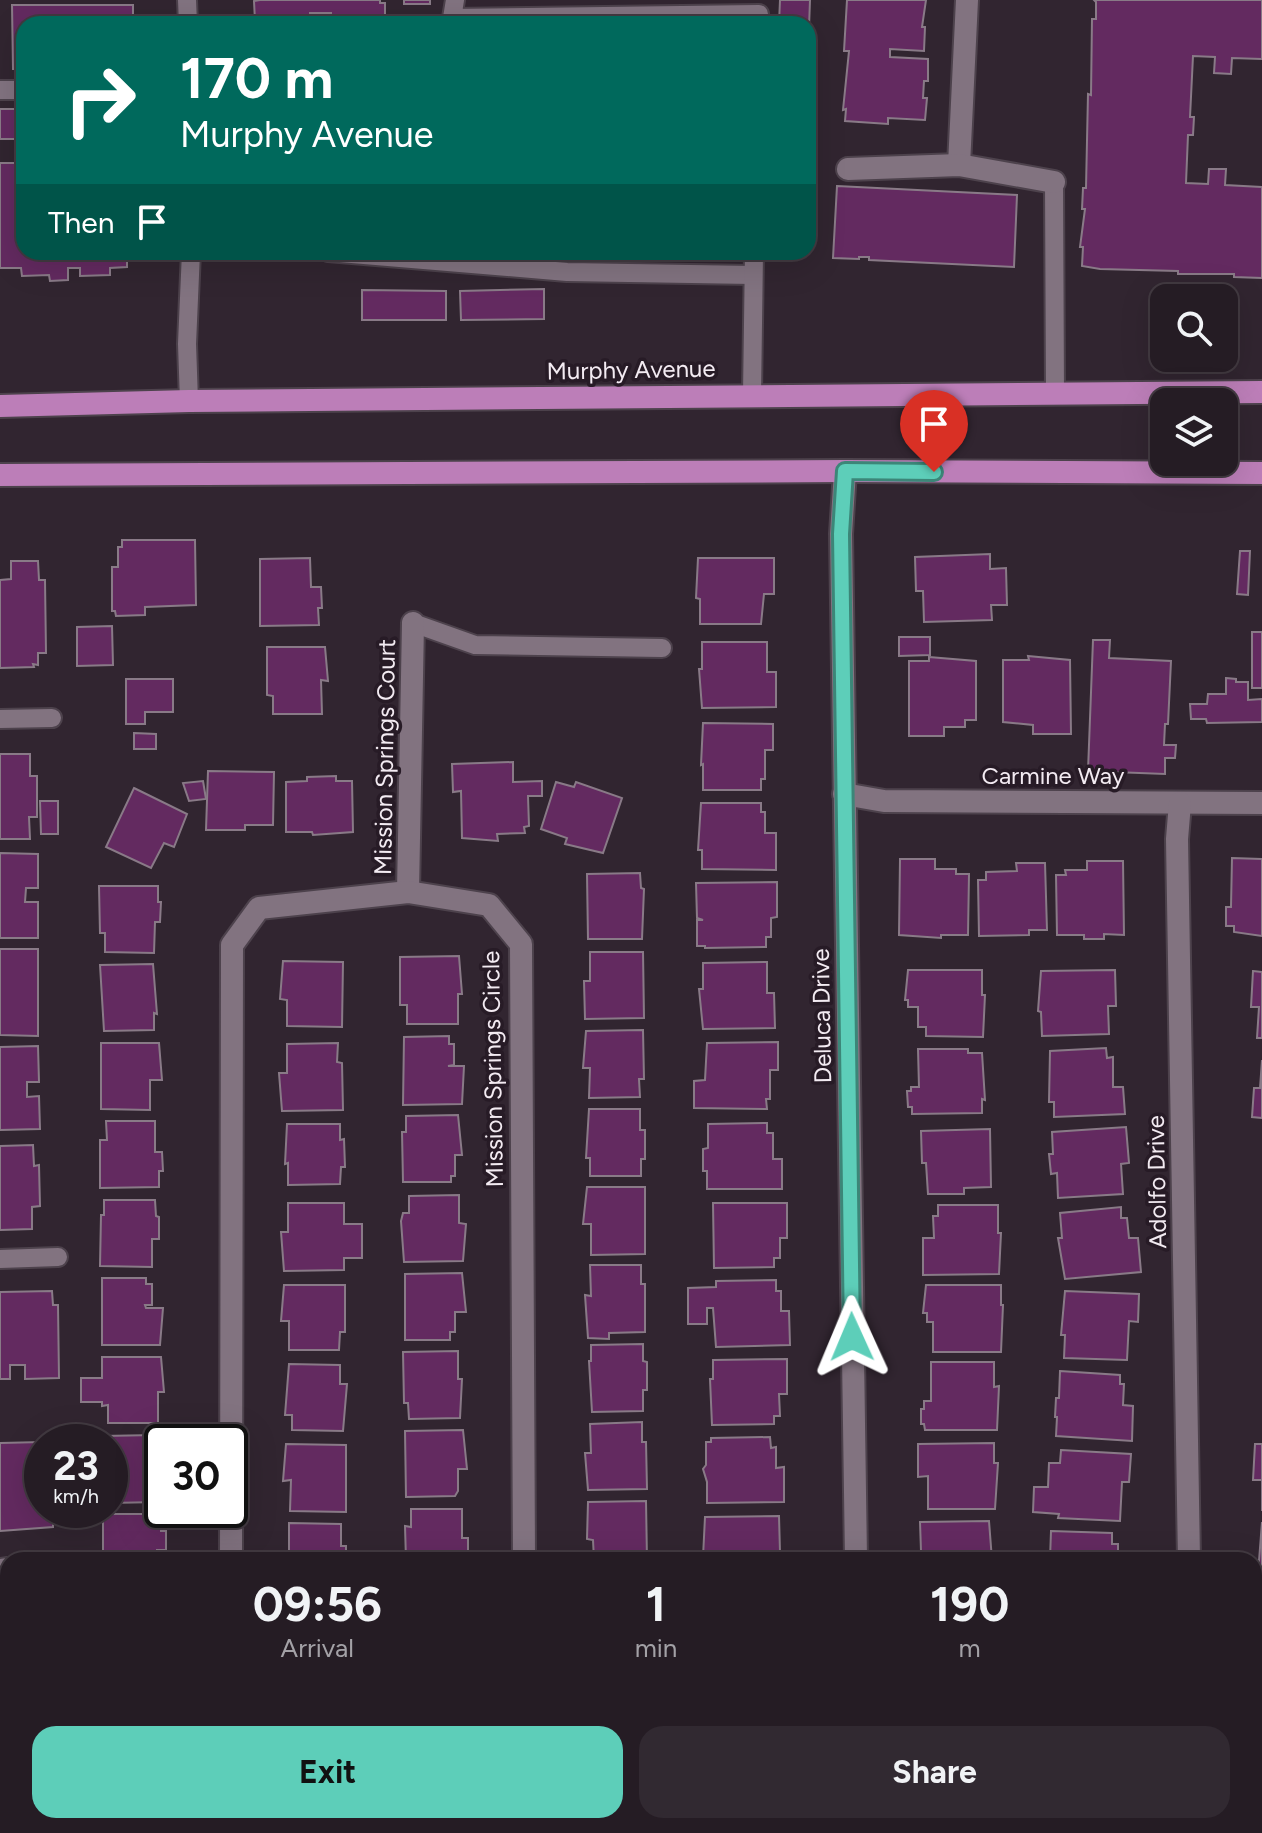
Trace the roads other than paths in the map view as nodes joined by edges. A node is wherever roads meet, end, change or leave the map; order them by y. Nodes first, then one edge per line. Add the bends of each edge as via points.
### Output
1 (967, 0) edge
2 (759, 13) edge
3 (575, 16) edge
4 (959, 165) junction
5 (848, 169) dead end
6 (1054, 182) joint
7 (191, 260) edge
8 (424, 260) edge
9 (754, 260) edge
10 (753, 275) junction
11 (1262, 392) edge
12 (752, 395) junction
13 (1055, 395) junction
14 (189, 401) junction
15 (0, 406) edge
16 (845, 471) junction
17 (1262, 473) edge
18 (0, 475) edge
19 (413, 623) joint
20 (662, 648) dead end
21 (52, 718) dead end
22 (0, 719) edge
23 (844, 794) junction
24 (1180, 803) junction
25 (1262, 803) edge
26 (408, 892) junction
27 (58, 1257) dead end
28 (0, 1259) edge
29 (231, 1552) edge
30 (524, 1552) edge
31 (856, 1552) edge
32 (1189, 1552) edge

1 - 4 street
2 - 3 lane
4 - 5 street
4 - 6 street
6 - 13 lane
7 - 14 lane
8 - 10 lane via 567,272
9 - 10 lane
10 - 12 lane
11 - 13 main road, Murphy Avenue
12 - 13 main road, Murphy Avenue
12 - 14 main road, Murphy Avenue
14 - 15 main road, Murphy Avenue
16 - 17 main road
16 - 18 main road
16 - 23 street, Deluca Drive
19 - 20 lane via 475,645
19 - 26 street, Mission Springs Court
21 - 22 lane
23 - 24 street, Carmine Way via 884,801
23 - 31 street, Deluca Drive
24 - 25 street, Carmine Way
24 - 32 street, Adolfo Drive
26 - 29 street, Mission Springs Circle via 259,908 232,945
26 - 30 street, Mission Springs Circle via 489,905 521,944
27 - 28 lane

